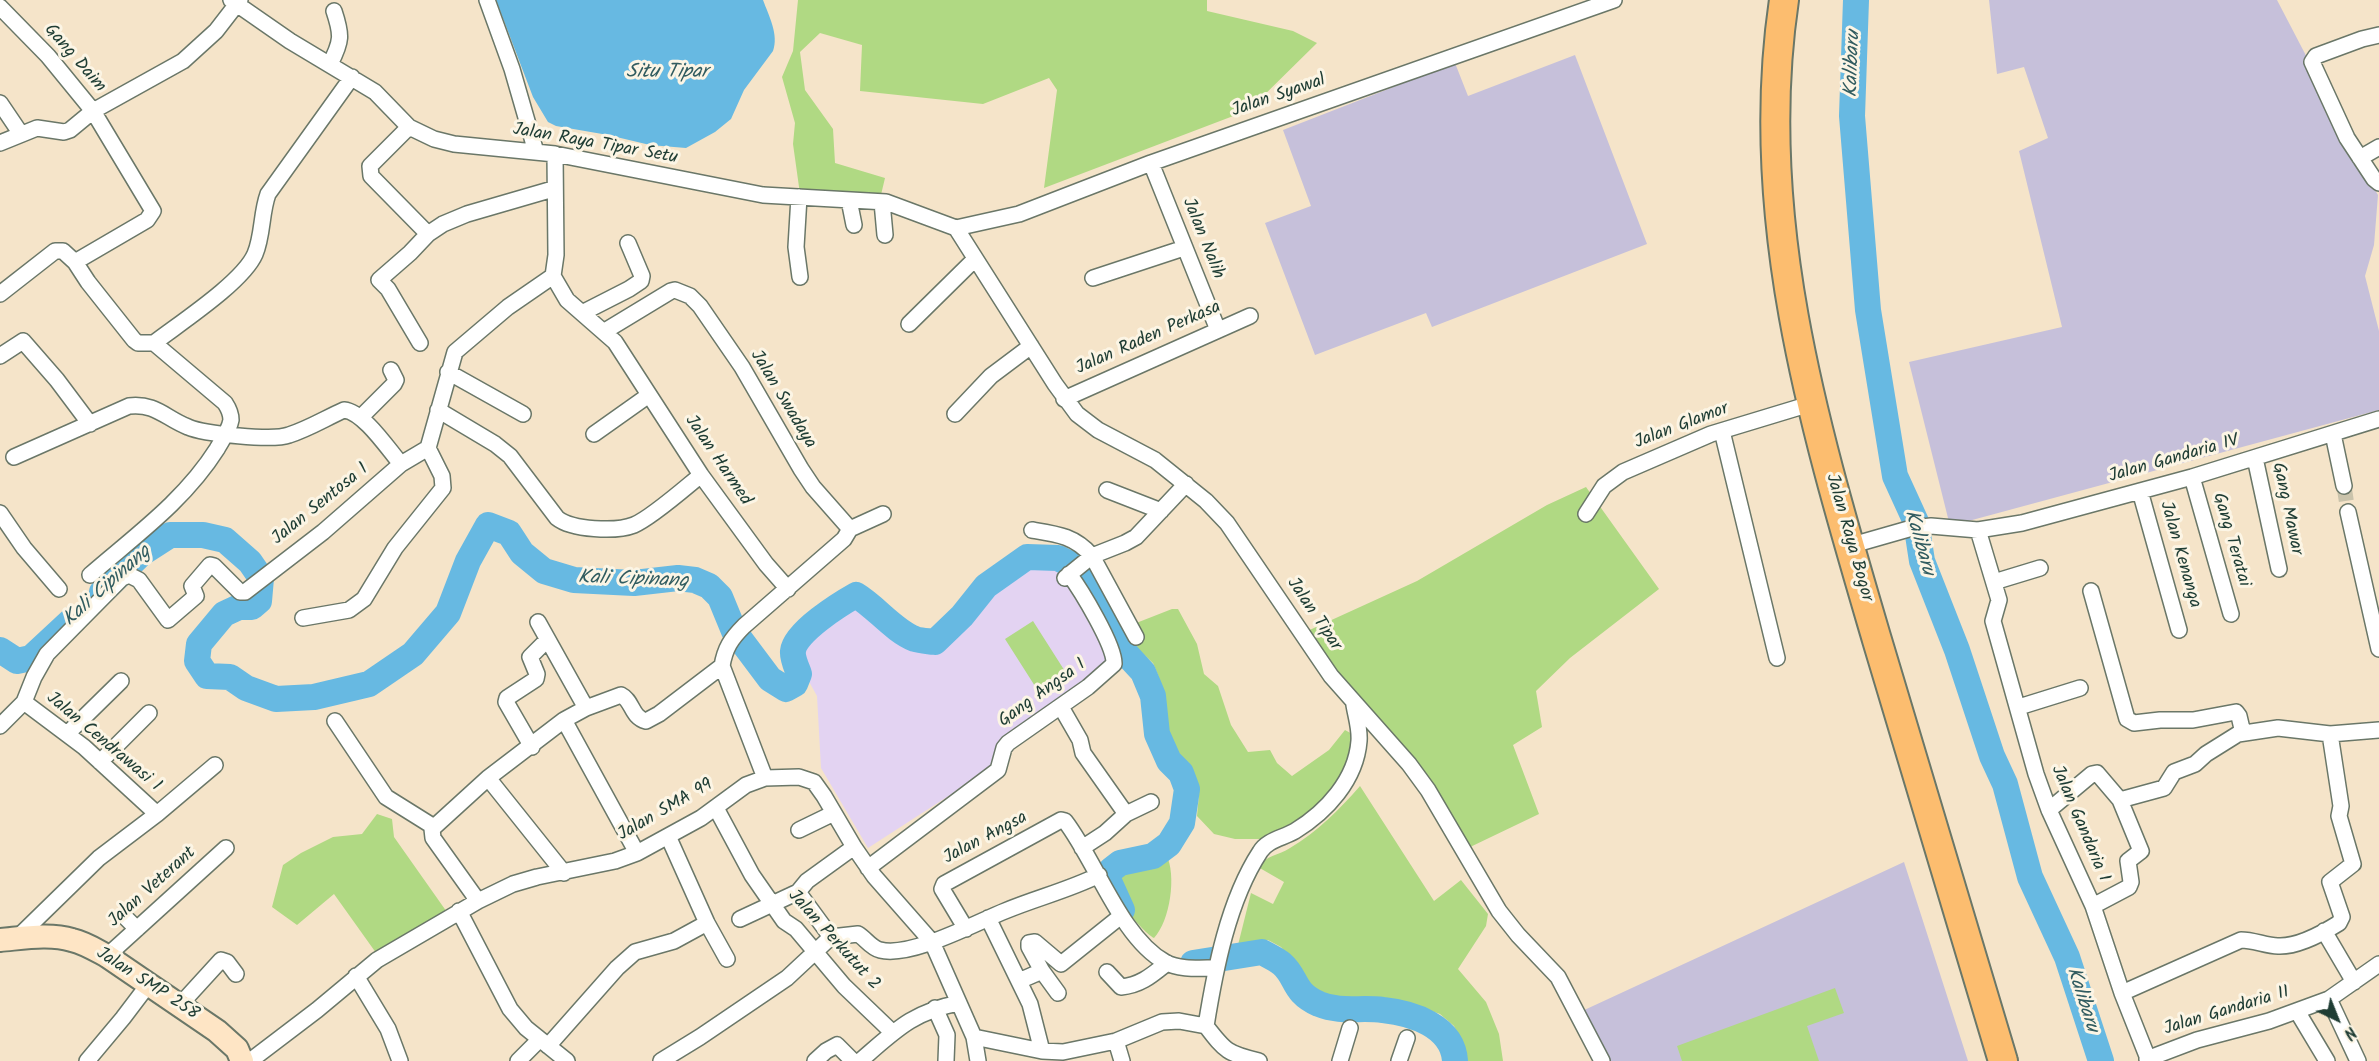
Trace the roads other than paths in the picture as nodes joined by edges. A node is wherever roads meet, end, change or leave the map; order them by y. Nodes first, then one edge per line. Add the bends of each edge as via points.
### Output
1 (487, 0) edge
2 (1614, 0) edge
3 (1770, 0) edge
4 (1784, 0) edge
5 (236, 1) edge
6 (0, 7) edge
7 (334, 11) dead end
8 (2379, 35) edge
9 (330, 64) junction
10 (352, 77) junction
11 (0, 103) edge
12 (93, 111) junction
13 (409, 127) junction
14 (21, 134) junction
15 (0, 143) edge
16 (2379, 147) edge
17 (536, 152) junction
18 (555, 154) junction
19 (2360, 158) junction
20 (1151, 163) junction
21 (2379, 183) edge
22 (554, 189) junction
23 (799, 197) junction
24 (849, 200) junction
25 (882, 202) junction
26 (854, 225) dead end
27 (956, 228) junction
28 (428, 234) junction
29 (885, 235) dead end
30 (628, 243) dead end
31 (1184, 248) junction
32 (975, 259) junction
33 (75, 261) junction
34 (553, 276) junction
35 (800, 277) dead end
36 (1093, 278) dead end
37 (0, 294) edge
38 (582, 313) junction
39 (1250, 316) dead end
40 (909, 324) dead end
41 (1218, 330) junction
42 (605, 331) junction
43 (154, 343) junction
44 (420, 343) dead end
45 (1031, 346) junction
46 (0, 356) edge
47 (391, 370) dead end
48 (448, 372) junction
49 (649, 395) junction
50 (1064, 399) junction
51 (1802, 406) junction
52 (438, 410) junction
53 (523, 414) dead end
54 (956, 414) dead end
55 (361, 417) junction
56 (2379, 418) edge
57 (90, 424) junction
58 (1722, 431) junction
59 (226, 434) junction
60 (594, 434) dead end
61 (2333, 434) junction
62 (428, 448) junction
63 (14, 457) dead end
64 (2255, 458) junction
65 (401, 464) junction
66 (701, 475) junction
67 (2192, 477) junction
68 (1186, 484) junction
69 (2344, 486) tunnel mouth
70 (1107, 489) dead end
71 (2140, 491) junction
72 (1161, 512) junction
73 (2348, 512) tunnel mouth
74 (0, 513) edge
75 (883, 514) dead end
76 (1586, 514) dead end
77 (850, 529) junction
78 (1032, 530) dead end
79 (1978, 530) junction
80 (1849, 546) junction
81 (1091, 557) junction
82 (2040, 568) dead end
83 (2279, 569) dead end
84 (90, 575) dead end
85 (1994, 582) junction
86 (59, 589) dead end
87 (788, 589) junction
88 (2091, 591) dead end
89 (2231, 614) dead end
90 (303, 618) dead end
91 (538, 622) dead end
92 (2180, 630) dead end
93 (1136, 637) dead end
94 (547, 640) junction
95 (2379, 649) edge
96 (1777, 658) dead end
97 (722, 666) junction
98 (122, 681) dead end
99 (2080, 688) dead end
100 (24, 702) junction
101 (1353, 702) junction
102 (1061, 707) junction
103 (2019, 707) junction
104 (586, 708) junction
105 (149, 713) dead end
106 (564, 720) junction
107 (335, 721) dead end
108 (0, 726) edge
109 (2379, 730) edge
110 (2243, 733) junction
111 (67, 734) junction
112 (2330, 734) junction
113 (532, 747) junction
114 (100, 762) junction
115 (215, 765) dead end
116 (488, 778) junction
117 (765, 778) junction
118 (2120, 800) junction
119 (1151, 802) dead end
120 (716, 808) junction
121 (2049, 810) junction
122 (834, 813) junction
123 (157, 814) junction
124 (1126, 814) junction
125 (434, 827) junction
126 (800, 830) dead end
127 (668, 836) junction
128 (854, 847) junction
129 (225, 848) dead end
130 (1082, 848) junction
131 (638, 853) junction
132 (868, 868) junction
133 (564, 873) junction
134 (1099, 875) junction
135 (798, 892) junction
136 (478, 901) junction
137 (773, 906) junction
138 (2093, 906) junction
139 (459, 911) junction
140 (1121, 916) junction
141 (125, 917) dead end
142 (988, 918) junction
143 (740, 919) dead end
144 (707, 923) junction
145 (137, 929) junction
146 (966, 929) junction
147 (2324, 931) junction
148 (831, 937) junction
149 (8, 939) edge
150 (932, 942) junction
151 (815, 951) junction
152 (107, 956) junction
153 (727, 959) dead end
154 (1167, 963) junction
155 (1217, 963) junction
156 (2379, 964) edge
157 (1042, 970) junction
158 (1107, 972) dead end
159 (236, 974) dead end
160 (356, 976) junction
161 (1019, 981) junction
162 (2354, 982) junction
163 (147, 985) junction
164 (1058, 993) dead end
165 (2122, 993) junction
166 (2329, 999) junction
167 (959, 1003) junction
168 (179, 1006) junction
169 (934, 1008) junction
170 (2297, 1011) junction
171 (1206, 1026) junction
172 (1350, 1028) dead end
173 (892, 1032) junction
174 (974, 1037) junction
175 (1407, 1038) dead end
176 (1116, 1041) junction
177 (544, 1043) junction
178 (1042, 1052) junction
179 (1063, 1057) edge
180 (2148, 1060) edge
181 (87, 1061) edge
182 (242, 1061) edge
183 (250, 1061) edge
184 (399, 1061) edge
185 (518, 1061) edge
186 (567, 1061) edge
187 (661, 1061) edge
188 (815, 1061) edge
189 (853, 1061) edge
190 (860, 1061) edge
191 (946, 1061) edge
192 (978, 1061) edge
193 (1122, 1061) edge
194 (1259, 1061) edge
195 (1340, 1061) edge
196 (1399, 1061) edge
197 (1602, 1061) edge
198 (1987, 1061) edge
199 (2003, 1061) edge
200 (2327, 1061) edge
201 (2358, 1061) edge

1 - 17 street
2 - 20 street, Jalan Syawal
3 - 51 highway, Jalan Raya Bogor via 1762,92 1763,190 1779,321
4 - 51 highway, Jalan Raya Bogor via 1775,109 1776,182
5 - 9 street, Jalan Raya Tipar Setu via 290,41
5 - 12 street via 216,31 183,61
6 - 12 street, Gang Daim via 48,56
7 - 9 street via 340,42
8 - 19 street via 2316,56 2313,63
9 - 10 street, Jalan Raya Tipar Setu
10 - 13 street, Jalan Raya Tipar Setu via 384,100
10 - 43 street via 268,194 256,252 250,263
11 - 14 street
12 - 14 street via 64,132 44,128
12 - 33 street, Gang Daim via 153,211 147,220
13 - 17 street, Jalan Raya Tipar Setu via 454,144
13 - 28 street via 369,170
14 - 15 street
16 - 19 street
17 - 18 street, Jalan Raya Tipar Setu
18 - 22 street
18 - 23 street, Jalan Raya Tipar Setu via 745,193
19 - 21 street
20 - 27 street, Jalan Syawal via 1019,214
20 - 31 street, Jalan Nalih
22 - 28 street via 466,214
22 - 34 street
23 - 24 street, Jalan Raya Tipar Setu
23 - 35 street via 796,247
24 - 25 street, Jalan Raya Tipar Setu
24 - 26 street
25 - 27 street, Jalan Raya Tipar Setu
25 - 29 street
27 - 32 street, Jalan Tipar
28 - 44 street via 379,280
30 - 38 street via 641,281
31 - 36 street
31 - 41 street, Jalan Nalih
32 - 40 street
32 - 45 street, Jalan Tipar
33 - 37 street via 63,251 56,251
33 - 43 street via 134,340
34 - 38 street, Jalan Harmed via 567,300
34 - 48 street via 459,346
38 - 42 street, Jalan Harmed
39 - 41 street, Jalan Raden Perkasa
41 - 50 street, Jalan Raden Perkasa
42 - 49 street, Jalan Harmed
42 - 77 street, Jalan Swadaya via 671,291 696,301 742,367 813,487
43 - 59 street via 225,403 231,421
45 - 50 street, Jalan Tipar
45 - 54 street via 991,376
46 - 57 street via 23,341
47 - 55 street via 394,384
48 - 52 street
48 - 53 street
49 - 60 street
49 - 66 street, Jalan Harmed
50 - 68 street, Jalan Tipar via 1098,430 1155,460
51 - 58 street, Jalan Glamor
51 - 80 highway, Jalan Raya Bogor
51 - 198 highway, Jalan Raya Bogor via 1884,716
52 - 62 street
52 - 66 street via 503,450 565,523 597,529 633,525
55 - 59 street via 344,410 282,437
55 - 65 street
56 - 61 street, Jalan Gandaria IV
57 - 59 street via 129,405 138,405 157,409 199,432
57 - 63 street
58 - 76 street, Jalan Glamor via 1616,476 1598,493
58 - 96 street
59 - 84 street via 186,491
61 - 64 street, Jalan Gandaria IV
61 - 69 street
62 - 65 street, Jalan Sentosa 1
62 - 90 street via 442,476 443,488 395,548 364,599 349,610
64 - 67 street, Jalan Gandaria IV
64 - 83 street, Gang Mawar
65 - 100 street, Jalan Sentosa 1 via 324,532 245,592 240,592 210,565 192,586 196,597 168,620 140,580 125,576 47,654
66 - 87 street, Jalan Harmed
67 - 71 street, Jalan Gandaria IV
67 - 89 street, Gang Teratai
68 - 72 street
68 - 101 street, Jalan Tipar via 1227,523 1292,621
70 - 72 street
71 - 79 street, Jalan Gandaria IV via 2022,523
71 - 92 street, Jalan Kenanga
72 - 81 street via 1136,537
73 - 95 street
74 - 86 street
75 - 77 street
77 - 87 street via 844,539
78 - 81 street via 1068,537
79 - 80 street, Jalan Gandaria IV via 1912,528
79 - 85 street, Jalan Gandaria I
80 - 199 highway, Jalan Raya Bogor
81 - 93 street
81 - 102 street, Gang Angsa I via 1070,573 1113,652 1114,664
82 - 85 street
85 - 103 street, Jalan Gandaria I via 1999,600 1993,621
87 - 97 street via 730,640
88 - 110 street via 2127,719 2134,723 2193,720 2236,712
91 - 94 street
94 - 104 street
94 - 113 street via 530,657 537,677 506,702
97 - 104 street via 646,721 635,715 621,695
97 - 117 street
98 - 111 street
99 - 103 street
100 - 108 street
100 - 111 street, Jalan Cendrawasi 1
101 - 155 street via 1359,740 1344,786 1317,816 1261,850 1247,875
101 - 197 street, Jalan Tipar via 1428,790 1499,911 1558,977
102 - 124 street via 1083,753
102 - 132 street, Gang Angsa I via 1008,743 998,770
103 - 121 street, Jalan Gandaria I
104 - 106 street
105 - 114 street
106 - 113 street
106 - 131 street
107 - 125 street via 386,797
109 - 112 street
110 - 112 street via 2278,728
110 - 118 street via 2195,764 2174,772 2164,788
111 - 114 street, Jalan Cendrawasi 1
112 - 147 street via 2341,806 2339,816 2353,864 2330,882 2342,917
113 - 116 street
114 - 123 street, Jalan Cendrawasi 1
115 - 123 street, Jalan Cendrawasi 1
116 - 125 street
116 - 133 street
117 - 120 street, Jalan SMA 99 via 746,785
117 - 122 street, Jalan SMA 99 via 799,777 814,782
118 - 121 street via 2097,773
118 - 138 street via 2142,850 2128,861 2129,887
119 - 124 street
120 - 127 street, Jalan SMA 99
120 - 137 street, Jalan Perkutut 2
121 - 138 street, Jalan Gandaria I
122 - 126 street
122 - 128 street, Jalan SMA 99
123 - 149 street, Jalan Cendrawasi 1 via 99,858
124 - 130 street
125 - 136 street via 433,838
127 - 131 street, Jalan SMA 99
127 - 144 street
128 - 132 street, Jalan SMA 99
128 - 135 street
129 - 145 street, Jalan Veterant
130 - 134 street, Jalan Angsa
130 - 146 street, Jalan Angsa via 1061,820 944,884 942,889
131 - 133 street, Jalan SMA 99
132 - 150 street, Jalan SMA 99
133 - 136 street, Jalan SMA 99 via 513,884
134 - 140 street, Jalan Angsa
134 - 142 street
135 - 137 street
135 - 148 street
136 - 139 street, Jalan SMA 99
137 - 143 street
137 - 151 street, Jalan Perkutut 2
138 - 165 street, Jalan Gandaria I
139 - 160 street, Jalan SMA 99
139 - 177 street via 510,1009
140 - 154 street, Jalan Angsa via 1141,942
140 - 157 street via 1062,963 1035,942 1029,943
141 - 145 street
142 - 146 street
142 - 161 street
144 - 153 street
144 - 177 street via 674,941 635,952
145 - 152 street, Jalan Veterant
146 - 150 street
147 - 162 street
147 - 165 street via 2284,946 2241,940
148 - 150 street via 858,934 880,951
148 - 151 street
149 - 152 street, Jalan SMP 258 via 72,939
150 - 167 street, Jalan SMA 99
151 - 173 street, Jalan Perkutut 2 via 844,986
151 - 187 street via 787,978
152 - 163 street, Jalan SMP 258
154 - 155 street, Jalan Angsa via 1196,968
154 - 158 street via 1150,977 1129,986 1121,987
155 - 171 street
156 - 162 street, Jalan Gandaria II
157 - 161 street
157 - 164 street
159 - 168 street via 221,960
160 - 183 street, Jalan SMA 99
160 - 184 street via 388,1029
161 - 178 street via 1037,1026
162 - 166 street, Jalan Gandaria II
163 - 168 street, Jalan SMP 258
163 - 181 street
165 - 180 street, Jalan Gandaria I
166 - 170 street, Jalan Gandaria II
166 - 201 street
167 - 169 street
167 - 174 street, Jalan SMA 99
168 - 182 street, Jalan SMP 258 via 217,1031 237,1049
169 - 173 street
169 - 191 street via 947,1035
170 - 180 street, Jalan Gandaria II via 2197,1040
170 - 200 street
171 - 176 street via 1162,1022
171 - 194 street via 1235,1056
172 - 195 street
173 - 190 street
174 - 178 street
174 - 192 street
175 - 196 street
176 - 179 street
176 - 193 street
177 - 185 street
177 - 186 street
178 - 179 street
188 - 189 street via 837,1045

